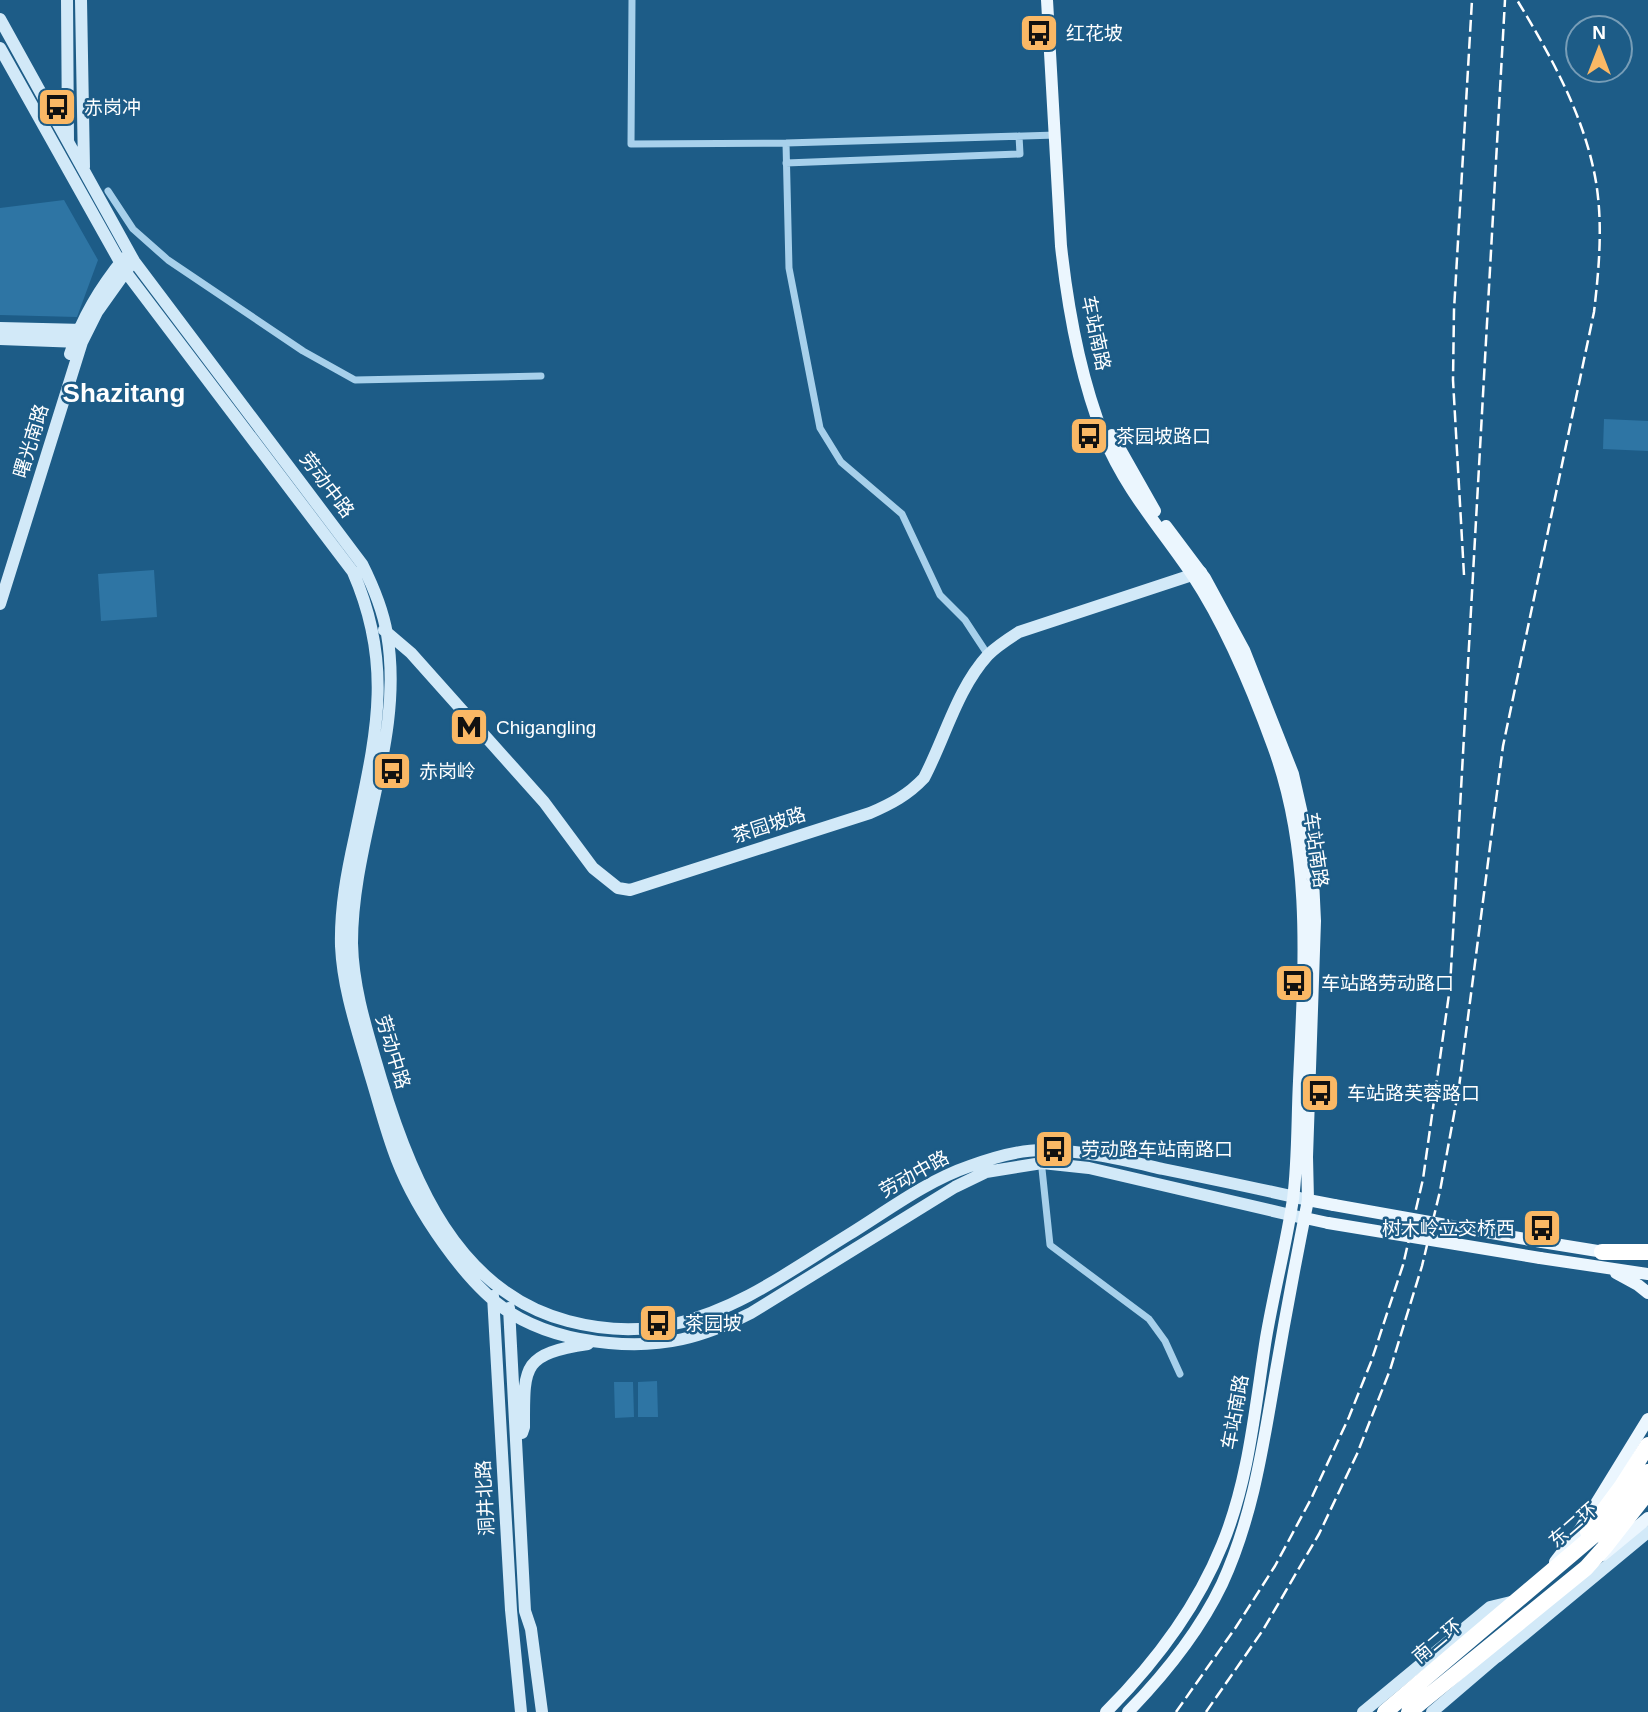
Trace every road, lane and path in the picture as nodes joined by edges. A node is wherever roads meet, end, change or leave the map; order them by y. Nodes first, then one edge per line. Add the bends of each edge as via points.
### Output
1 (67, 0) edge
2 (81, 0) edge
3 (632, 0) edge
4 (1047, 0) edge
5 (1055, 0) edge
6 (0, 19) edge
7 (0, 48) edge
8 (1056, 135) junction
9 (1019, 136) junction
10 (68, 142) junction
11 (786, 143) junction
12 (786, 163) junction
13 (67, 168) junction
14 (84, 171) junction
15 (108, 191) dead end
16 (127, 262) junction
17 (0, 328) edge
18 (80, 336) junction
19 (0, 339) edge
20 (541, 376) dead end
21 (1197, 574) junction
22 (0, 577) edge
23 (0, 604) edge
24 (370, 615) junction
25 (387, 634) junction
26 (988, 655) junction
27 (1041, 1156) junction
28 (1293, 1196) junction
29 (1308, 1200) junction
30 (1290, 1214) junction
31 (1305, 1218) junction
32 (1648, 1243) edge
33 (1602, 1252) junction
34 (1648, 1252) edge
35 (1648, 1258) edge
36 (1606, 1269) junction
37 (1648, 1273) edge
38 (492, 1282) junction
39 (1648, 1293) edge
40 (508, 1295) junction
41 (493, 1300) junction
42 (509, 1312) junction
43 (598, 1342) junction
44 (1180, 1374) dead end
45 (1648, 1419) edge
46 (517, 1443) junction
47 (1648, 1444) edge
48 (1648, 1472) edge
49 (1648, 1491) edge
50 (1648, 1503) edge
51 (1648, 1518) edge
52 (1620, 1529) junction
53 (1648, 1532) edge
54 (1570, 1556) junction
55 (1586, 1568) junction
56 (1536, 1584) junction
57 (1515, 1601) junction
58 (1530, 1615) junction
59 (1497, 1657) junction
60 (522, 1712) edge
61 (541, 1712) edge
62 (1107, 1712) edge
63 (1128, 1712) edge
64 (1363, 1712) edge
65 (1385, 1712) edge
66 (1409, 1712) edge
67 (1432, 1712) edge

1 - 10 main road
2 - 14 main road
3 - 11 street via 631,144
4 - 8 main road, 车站南路
5 - 21 main road, 车站南路 via 1068,245 1086,352 1120,450
6 - 10 main road, 劳动中路
7 - 13 main road, 劳动中路
8 - 9 street
8 - 21 main road, 车站南路 via 1064,274 1079,355 1104,438 1132,493
9 - 11 street
9 - 12 street via 1020,154
10 - 13 main road
10 - 14 main road, 劳动中路
11 - 12 street
12 - 26 street via 789,268 820,428 841,463 902,514 940,596 965,620
13 - 16 main road, 劳动中路
14 - 16 main road, 劳动中路
15 - 20 street via 133,229 168,260 303,351 355,380
16 - 18 main road, 曙光南路
16 - 24 main road, 劳动中路 via 353,572
16 - 25 main road, 劳动中路 via 362,564
17 - 18 main road
18 - 19 main road
18 - 22 main road, 曙光南路
18 - 23 main road, 曙光南路
21 - 26 main road, 茶园坡路 via 1019,632
21 - 28 main road, 车站南路 via 1272,743 1297,839 1304,920
21 - 29 main road, 车站南路 via 1244,650 1293,774 1307,836 1315,920
24 - 25 main road, 茶园坡路
24 - 41 main road, 劳动中路 via 379,709 342,906 344,980 402,1173 439,1238
25 - 26 main road, 茶园坡路 via 411,653 544,803 593,868 618,888 630,890 896,802 924,778 967,686
25 - 38 main road, 劳动中路 via 389,708 353,907 355,980 404,1153 453,1241
27 - 28 main road, 劳动中路 via 1094,1154
27 - 30 main road, 劳动中路
27 - 40 main road, 劳动中路 via 987,1160 946,1176 747,1297 692,1320 646,1328 602,1328 559,1319
27 - 43 main road, 劳动中路 via 954,1187 729,1324 663,1344
27 - 44 street via 1050,1245 1149,1318
28 - 29 main road, 劳动中路
28 - 30 main road, 车站南路
29 - 31 main road, 车站南路
29 - 33 main road, 劳动中路, bridge
30 - 31 main road, 劳动中路
30 - 62 main road, 车站南路 via 1233,1516 1197,1599 1159,1655
31 - 36 main road, 劳动中路, bridge
31 - 63 main road, 车站南路 via 1254,1496 1234,1556 1194,1631
32 - 33 main road
33 - 34 highway
33 - 35 main road, 劳动中路
36 - 37 main road
36 - 39 main road
38 - 40 main road, 劳动中路
38 - 41 main road, 洞井北路
40 - 42 main road, 洞井北路
41 - 42 main road, 劳动中路
41 - 60 main road, 洞井北路 via 511,1610
42 - 43 main road, 劳动中路 via 560,1335
42 - 46 main road, 洞井北路
43 - 46 main road via 548,1352 531,1366 524,1383 524,1427
45 - 56 main road via 1581,1528
46 - 61 main road, 洞井北路 via 525,1611
47 - 54 highway
48 - 54 highway, 东二环 via 1612,1520
49 - 52 highway, 东二环
50 - 52 highway
51 - 55 main road
52 - 55 highway, 东二环
53 - 59 main road
54 - 56 highway, 东二环
55 - 58 highway, 东二环
56 - 57 highway, 东二环
57 - 64 main road via 1490,1607
57 - 65 highway, 南二环
58 - 59 main road
58 - 66 highway, 南二环
59 - 67 main road

